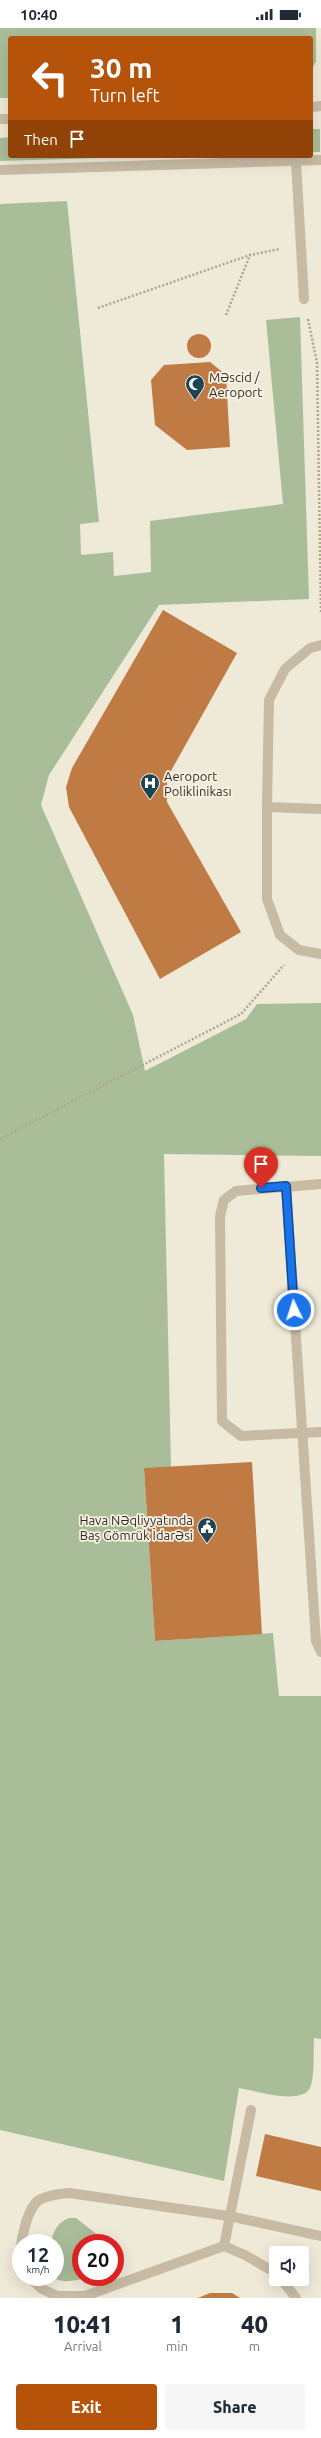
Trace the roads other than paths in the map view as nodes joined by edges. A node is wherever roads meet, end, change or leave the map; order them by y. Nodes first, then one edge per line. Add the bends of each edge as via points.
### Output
1 (321, 160) edge
2 (296, 162) junction
3 (0, 170) edge
4 (304, 299) road end
5 (321, 645) edge
6 (267, 807) junction
7 (321, 809) edge
8 (321, 954) edge
9 (321, 1184) edge
10 (286, 1186) junction
11 (321, 1432) edge
12 (303, 1433) junction
13 (321, 1652) edge
14 (251, 2110) dead end
15 (229, 2216) junction
16 (23, 2234) edge
17 (321, 2236) edge
18 (224, 2246) junction
19 (269, 2268) edge
20 (39, 2286) edge
21 (287, 2286) edge
22 (296, 2298) edge

1 - 2 lane
2 - 3 lane
2 - 4 lane
5 - 6 lane via 310,648 285,669 269,700
6 - 7 lane
6 - 8 lane via 267,899 280,935 299,950
9 - 10 lane
10 - 12 lane
10 - 12 lane via 236,1191 224,1200 220,1216 222,1422 241,1436
11 - 12 lane
12 - 13 lane via 316,1641
14 - 15 lane
15 - 16 lane via 69,2193 52,2195 38,2201 27,2220
15 - 17 lane
15 - 18 lane
18 - 19 lane
18 - 20 lane via 86,2296 57,2296
21 - 22 lane

